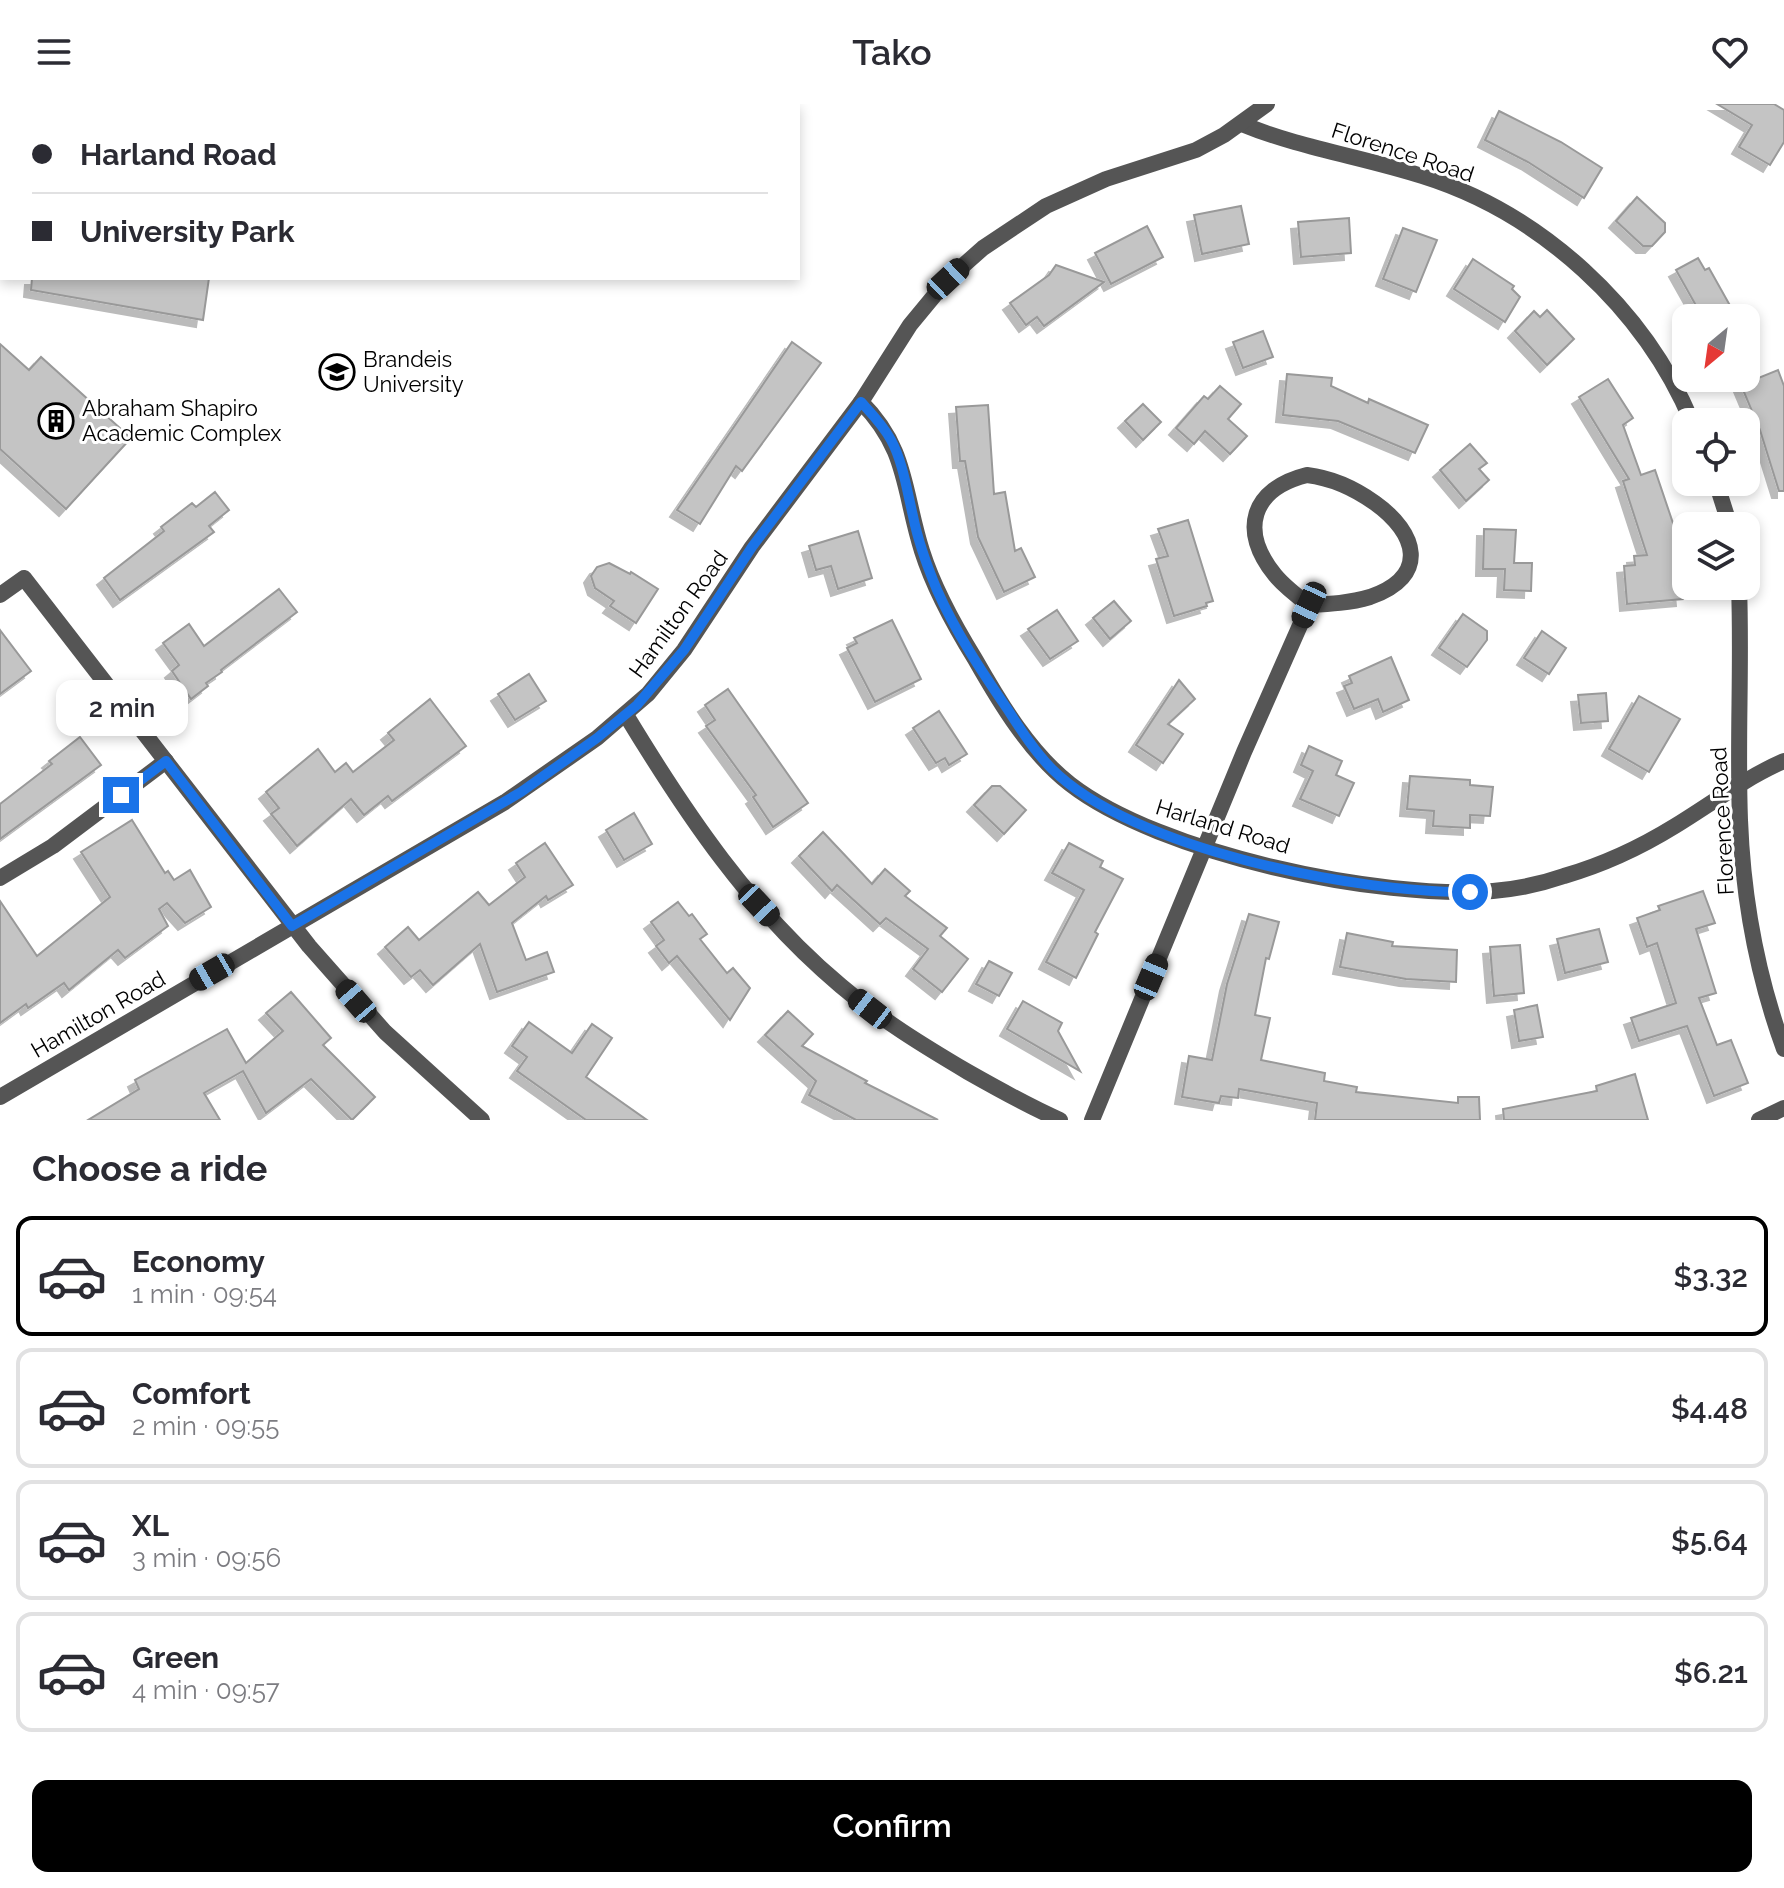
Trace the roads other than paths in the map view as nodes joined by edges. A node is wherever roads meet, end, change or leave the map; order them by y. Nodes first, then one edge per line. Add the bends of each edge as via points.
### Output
1 (1267, 104) edge
2 (1242, 124) junction
3 (861, 402) junction
4 (1685, 408) edge
5 (0, 595) edge
6 (1739, 600) edge
7 (1309, 605) junction
8 (626, 715) junction
9 (166, 761) junction
10 (1784, 761) edge
11 (1739, 785) junction
12 (1206, 848) junction
13 (0, 878) edge
14 (292, 926) junction
15 (1784, 1049) edge
16 (0, 1097) edge
17 (1784, 1108) edge
18 (482, 1120) edge
19 (1060, 1120) edge
20 (1092, 1120) edge
21 (1759, 1120) edge

1 - 2 street, Hamilton Road
2 - 3 street, Hamilton Road via 1196,150 1065,196 983,248 921,309
2 - 4 street, Florence Road via 1442,183 1538,233 1627,318 1669,374
3 - 8 street, Hamilton Road via 752,547 684,650
3 - 12 street, Harland Road via 897,453 922,552 945,607 1035,750 1085,795
5 - 9 street via 24,578
6 - 11 street, Florence Road
7 - 7 street via 1267,565 1254,525 1265,496 1307,475 1337,481 1364,495 1395,518 1411,546 1408,566 1392,586 1351,602
7 - 12 street
8 - 14 street, Hamilton Road via 521,792
8 - 19 street via 704,837 813,961 904,1032
9 - 13 street via 53,846
9 - 14 street
10 - 11 street, Harland Road
11 - 12 street, Harland Road via 1621,854 1566,876 1514,888 1440,892 1374,885
11 - 15 street, Florence Road via 1752,934
12 - 20 street
14 - 16 street, Hamilton Road
14 - 18 street via 385,1032
17 - 21 street

